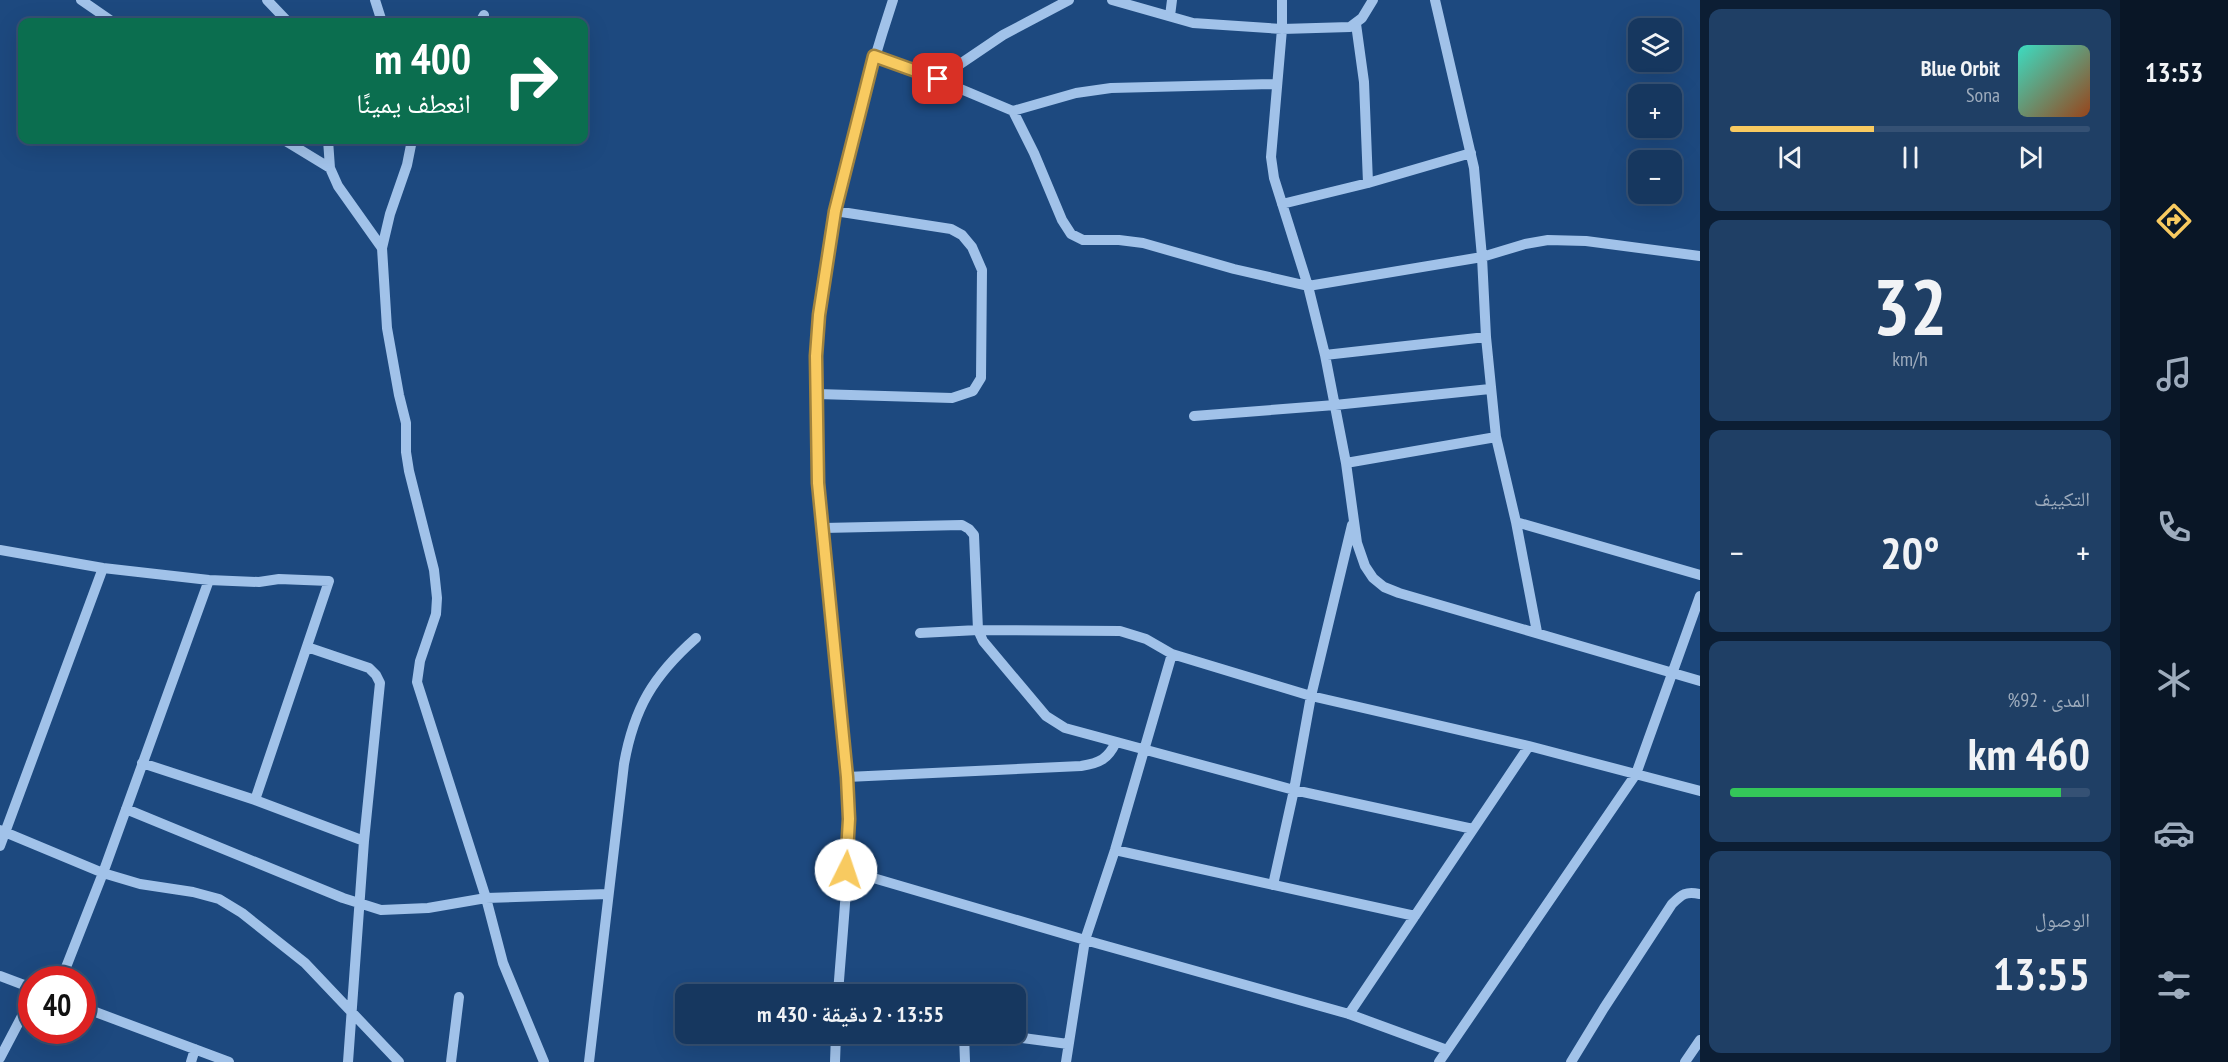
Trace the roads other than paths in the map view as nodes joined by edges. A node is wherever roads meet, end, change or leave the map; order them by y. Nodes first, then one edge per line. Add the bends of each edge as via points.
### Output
1 (81, 0) edge
2 (267, 0) edge
3 (375, 0) edge
4 (893, 0) edge
5 (1069, 0) edge
6 (1112, 0) edge
7 (1172, 0) edge
8 (1282, 0) edge
9 (1373, 0) edge
10 (1435, 0) edge
11 (1170, 16) junction
12 (107, 18) edge
13 (284, 18) edge
14 (381, 18) edge
15 (1356, 24) junction
16 (1282, 29) junction
17 (874, 56) junction
18 (938, 79) junction
19 (1277, 84) junction
20 (1013, 111) junction
21 (291, 144) edge
22 (328, 144) edge
23 (411, 144) edge
24 (1471, 153) junction
25 (330, 168) junction
26 (1368, 183) junction
27 (1282, 204) junction
28 (835, 211) junction
29 (382, 248) junction
30 (1482, 256) junction
31 (1700, 256) edge
32 (1308, 285) junction
33 (1486, 337) junction
34 (1325, 356) junction
35 (1490, 389) junction
36 (817, 394) junction
37 (1335, 405) junction
38 (1194, 416) dead end
39 (1496, 437) junction
40 (1346, 463) junction
41 (1355, 516) junction
42 (1516, 522) junction
43 (823, 528) junction
44 (1, 554) edge
45 (103, 568) junction
46 (1700, 575) edge
47 (209, 580) junction
48 (1700, 596) edge
49 (978, 630) junction
50 (1537, 632) junction
51 (921, 633) dead end
52 (696, 638) dead end
53 (307, 646) junction
54 (1172, 654) junction
55 (1672, 671) junction
56 (1700, 681) edge
57 (1311, 696) junction
58 (1116, 742) junction
59 (1529, 746) junction
60 (1144, 750) junction
61 (142, 763) junction
62 (1636, 774) junction
63 (847, 777) junction
64 (1294, 790) junction
65 (1700, 791) edge
66 (255, 800) junction
67 (126, 809) junction
68 (1473, 829) junction
69 (2, 830) edge
70 (364, 841) junction
71 (0, 846) edge
72 (1115, 850) junction
73 (846, 870) junction
74 (103, 873) junction
75 (1273, 885) junction
76 (608, 894) junction
77 (1700, 894) edge
78 (486, 898) junction
79 (361, 905) junction
80 (1415, 916) junction
81 (1085, 940) junction
82 (67, 966) edge
83 (0, 976) edge
84 (18, 983) edge
85 (839, 984) edge
86 (459, 997) dead end
87 (96, 1011) edge
88 (351, 1013) junction
89 (1349, 1014) junction
90 (18, 1024) edge
91 (1026, 1038) edge
92 (1700, 1040) edge
93 (836, 1044) edge
94 (964, 1044) edge
95 (1068, 1044) junction
96 (195, 1049) junction
97 (1447, 1050) junction
98 (0, 1058) edge
99 (191, 1062) edge
100 (229, 1062) edge
101 (348, 1062) edge
102 (399, 1062) edge
103 (452, 1062) edge
104 (544, 1062) edge
105 (589, 1062) edge
106 (835, 1062) edge
107 (965, 1062) edge
108 (1066, 1062) edge
109 (1439, 1062) edge
110 (1571, 1062) edge
111 (1685, 1062) edge

1 - 12 street
2 - 13 street
3 - 14 street
4 - 17 street
5 - 18 street via 1003,35
6 - 11 street
7 - 11 street
8 - 16 street
9 - 15 street
10 - 24 street
11 - 16 street via 1193,23
15 - 16 street
15 - 26 street via 1364,82
16 - 19 street
17 - 18 street
17 - 28 street
18 - 20 street
19 - 20 street via 1111,88 1076,93
19 - 27 street via 1271,157
20 - 32 street via 1071,234 1090,241 1143,243
21 - 25 street
22 - 25 street
23 - 29 street
24 - 26 street
24 - 30 street
25 - 29 street via 338,186
26 - 27 street
27 - 32 street
28 - 36 street via 819,315
28 - 36 street via 951,229 962,235 982,270 981,378 973,391 952,398
29 - 78 street via 387,328 406,423 406,452 437,598 417,682
30 - 31 street via 1525,244 1567,239
30 - 32 street
30 - 33 street
32 - 34 street
33 - 34 street
33 - 35 street
34 - 37 street
35 - 37 street
35 - 39 street
36 - 43 street
37 - 38 street
37 - 40 street
39 - 40 street
39 - 42 street
40 - 41 street
41 - 50 street via 1357,543 1365,566 1384,587
41 - 57 street
42 - 46 street
42 - 50 street
43 - 49 street via 962,525 969,529 974,535
43 - 63 street
44 - 45 street
45 - 47 street
45 - 69 street
47 - 53 street via 329,581
47 - 61 street
48 - 55 street
49 - 51 street
49 - 54 street via 1120,631 1146,639
49 - 58 street via 993,656 1055,724
50 - 55 street
52 - 76 street via 658,676 630,733
53 - 66 street
53 - 70 street via 369,668 380,682
54 - 57 street
54 - 60 street
55 - 56 street
55 - 62 street
57 - 59 street
57 - 64 street
58 - 60 street
58 - 63 street via 1102,761 1081,766
59 - 62 street
59 - 68 street
60 - 64 street
60 - 72 street
61 - 66 street
61 - 67 street
62 - 65 street
62 - 97 street
63 - 73 street
64 - 68 street
64 - 75 street
66 - 70 street
67 - 74 street
67 - 79 street
68 - 80 street
69 - 71 street
69 - 74 street
70 - 79 street
72 - 75 street
72 - 81 street
73 - 81 street
73 - 85 street
74 - 82 street
74 - 88 street via 219,899 305,963
75 - 80 street
76 - 78 street
76 - 105 street
77 - 110 street via 1682,894 1672,904
78 - 79 street via 411,909 381,910
78 - 104 street via 503,963
79 - 88 street
80 - 89 street
81 - 89 street
81 - 95 street
83 - 84 street
86 - 103 street
87 - 96 street
88 - 101 street
88 - 102 street
89 - 97 street
90 - 98 street
91 - 95 street
92 - 111 street
93 - 106 street
94 - 107 street
95 - 108 street
96 - 99 street
96 - 100 street
97 - 109 street

